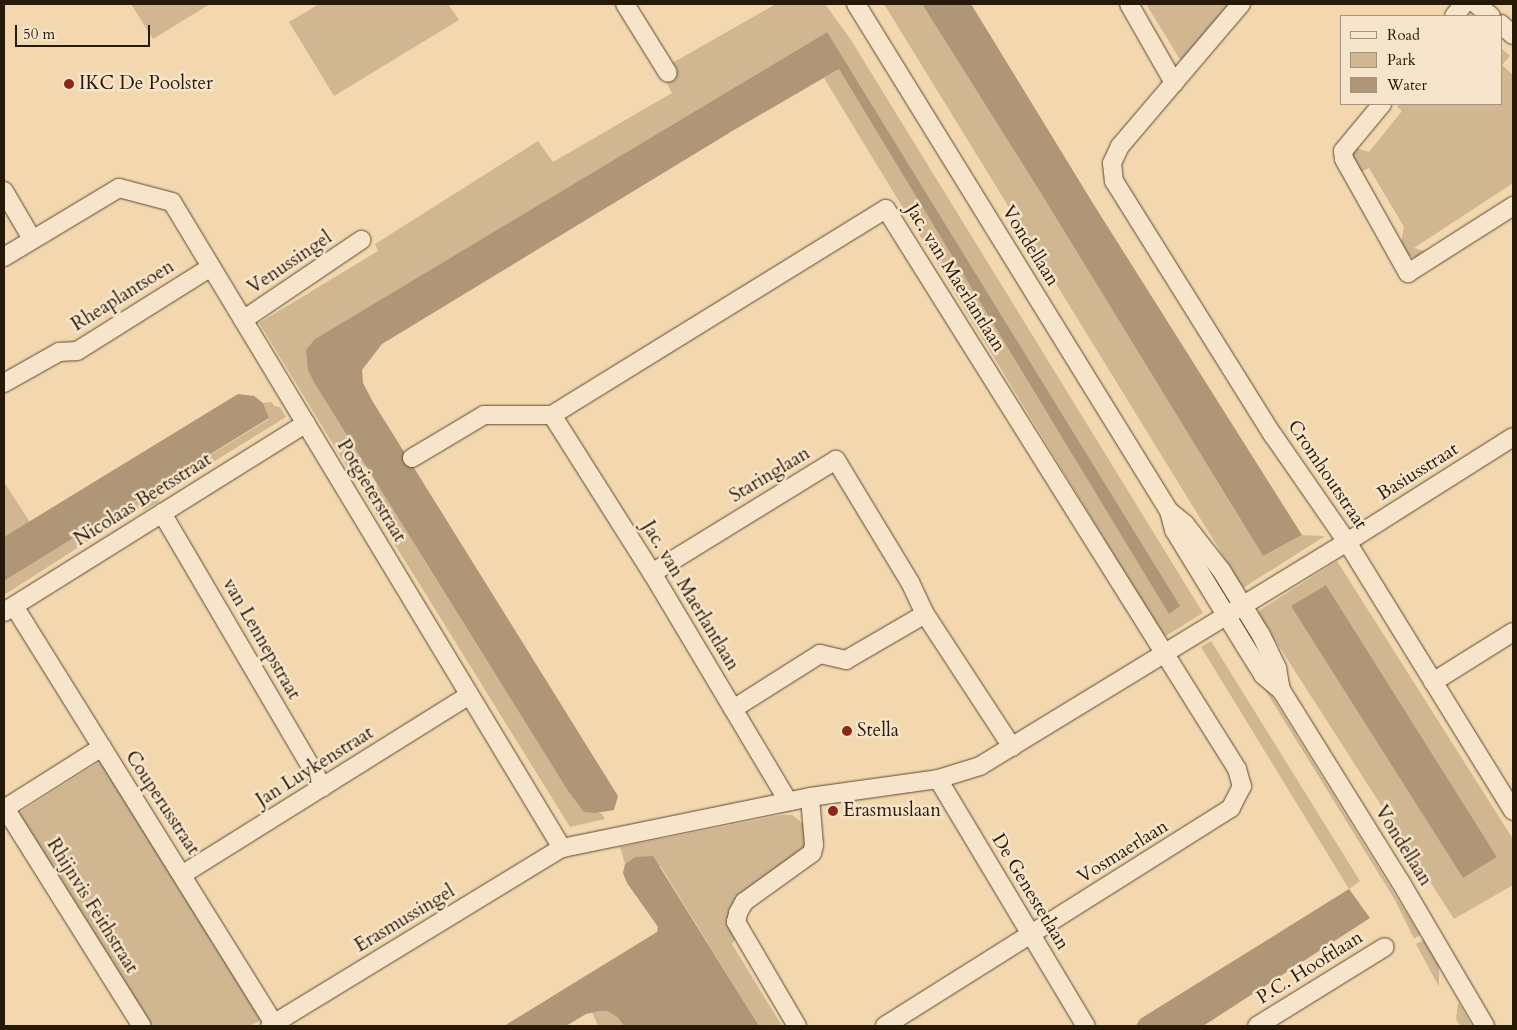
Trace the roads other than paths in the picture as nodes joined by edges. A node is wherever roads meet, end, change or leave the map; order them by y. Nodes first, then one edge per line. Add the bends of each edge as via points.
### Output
1 (625, 4) edge
2 (856, 4) edge
3 (1129, 4) edge
4 (1241, 4) edge
5 (1464, 4) edge
6 (1476, 4) edge
7 (1455, 15) edge
8 (1490, 15) edge
9 (1502, 25) edge
10 (1513, 35) edge
11 (668, 73) dead end
12 (1174, 83) junction
13 (1381, 105) edge
14 (4, 191) edge
15 (1513, 206) edge
16 (32, 239) junction
17 (361, 240) dead end
18 (4, 257) edge
19 (211, 267) junction
20 (243, 320) junction
21 (4, 383) edge
22 (552, 415) junction
23 (306, 423) junction
24 (1513, 437) edge
25 (412, 458) dead end
26 (1169, 511) junction
27 (162, 513) junction
28 (1347, 542) junction
29 (652, 573) junction
30 (1243, 606) junction
31 (9, 609) edge
32 (925, 614) junction
33 (1226, 616) junction
34 (1513, 632) edge
35 (1165, 652) junction
36 (1433, 682) junction
37 (1281, 690) junction
38 (469, 695) junction
39 (733, 709) junction
40 (102, 747) junction
41 (1012, 747) junction
42 (938, 779) junction
43 (323, 787) junction
44 (810, 797) junction
45 (788, 801) junction
46 (4, 808) edge
47 (1513, 811) edge
48 (562, 848) junction
49 (183, 874) junction
50 (1031, 934) junction
51 (1384, 947) dead end
52 (272, 1024) edge
53 (142, 1026) edge
54 (797, 1026) edge
55 (885, 1026) edge
56 (1086, 1026) edge
57 (1257, 1026) edge
58 (1485, 1026) edge

1 - 11 street
2 - 26 street, Vondellaan
3 - 12 street
4 - 12 street
5 - 7 street
6 - 8 street
9 - 10 street
12 - 28 street, Cromhoutstraat via 1120,146 1111,172 1119,190 1274,435
13 - 15 street via 1343,151 1344,159 1408,273
14 - 16 street
16 - 18 street
16 - 19 street, Potgieterstraat via 119,188 172,202
17 - 20 street, Venussingel
19 - 20 street, Potgieterstraat
19 - 21 street, Rheaplantsoen via 77,351 59,352
20 - 23 street, Potgieterstraat
22 - 25 street via 484,415
22 - 29 street, Jac. van Maerlantlaan
22 - 35 street, Jac. van Maerlantlaan via 886,209
23 - 27 street, Nicolaas Beetsstraat
23 - 38 street, Potgieterstraat
24 - 28 street, Basiusstraat
26 - 30 street, Vondellaan via 1185,524 1221,570
26 - 33 street, Vondellaan via 1174,530
27 - 31 street, Nicolaas Beetsstraat
27 - 43 street, van Lennepstraat
28 - 30 street, Basiusstraat
28 - 36 street, Cromhoutstraat
29 - 32 street, Staringlaan via 836,460 910,582
29 - 39 street, Jac. van Maerlantlaan
30 - 33 street
30 - 37 street, Vondellaan via 1277,668
31 - 40 street, Couperusstraat
32 - 39 street via 846,660 820,654
32 - 41 street, Staringlaan
33 - 35 street
33 - 37 street, Vondellaan via 1264,675
34 - 36 street
35 - 41 street
35 - 50 street, Vosmaerlaan via 1238,769 1242,786 1231,808
36 - 47 street, Cromhoutstraat
37 - 58 street, Vondellaan via 1400,881
38 - 43 street, Jan Luykenstraat
38 - 48 street, Potgieterstraat
39 - 45 street, Jac. van Maerlantlaan
40 - 46 street
40 - 49 street, Couperusstraat
41 - 42 street via 970,770
42 - 44 street
42 - 50 street, De Genestetlaan
43 - 49 street, Jan Luykenstraat
44 - 45 street
44 - 54 street via 812,853 744,902 736,922
45 - 48 street
46 - 53 street, Rhijnvis Feithstraat
48 - 52 street, Erasmussingel
49 - 52 street, Couperusstraat
50 - 55 street, Vosmaerlaan
50 - 56 street, De Genestetlaan
51 - 57 street, P.C. Hooftlaan

